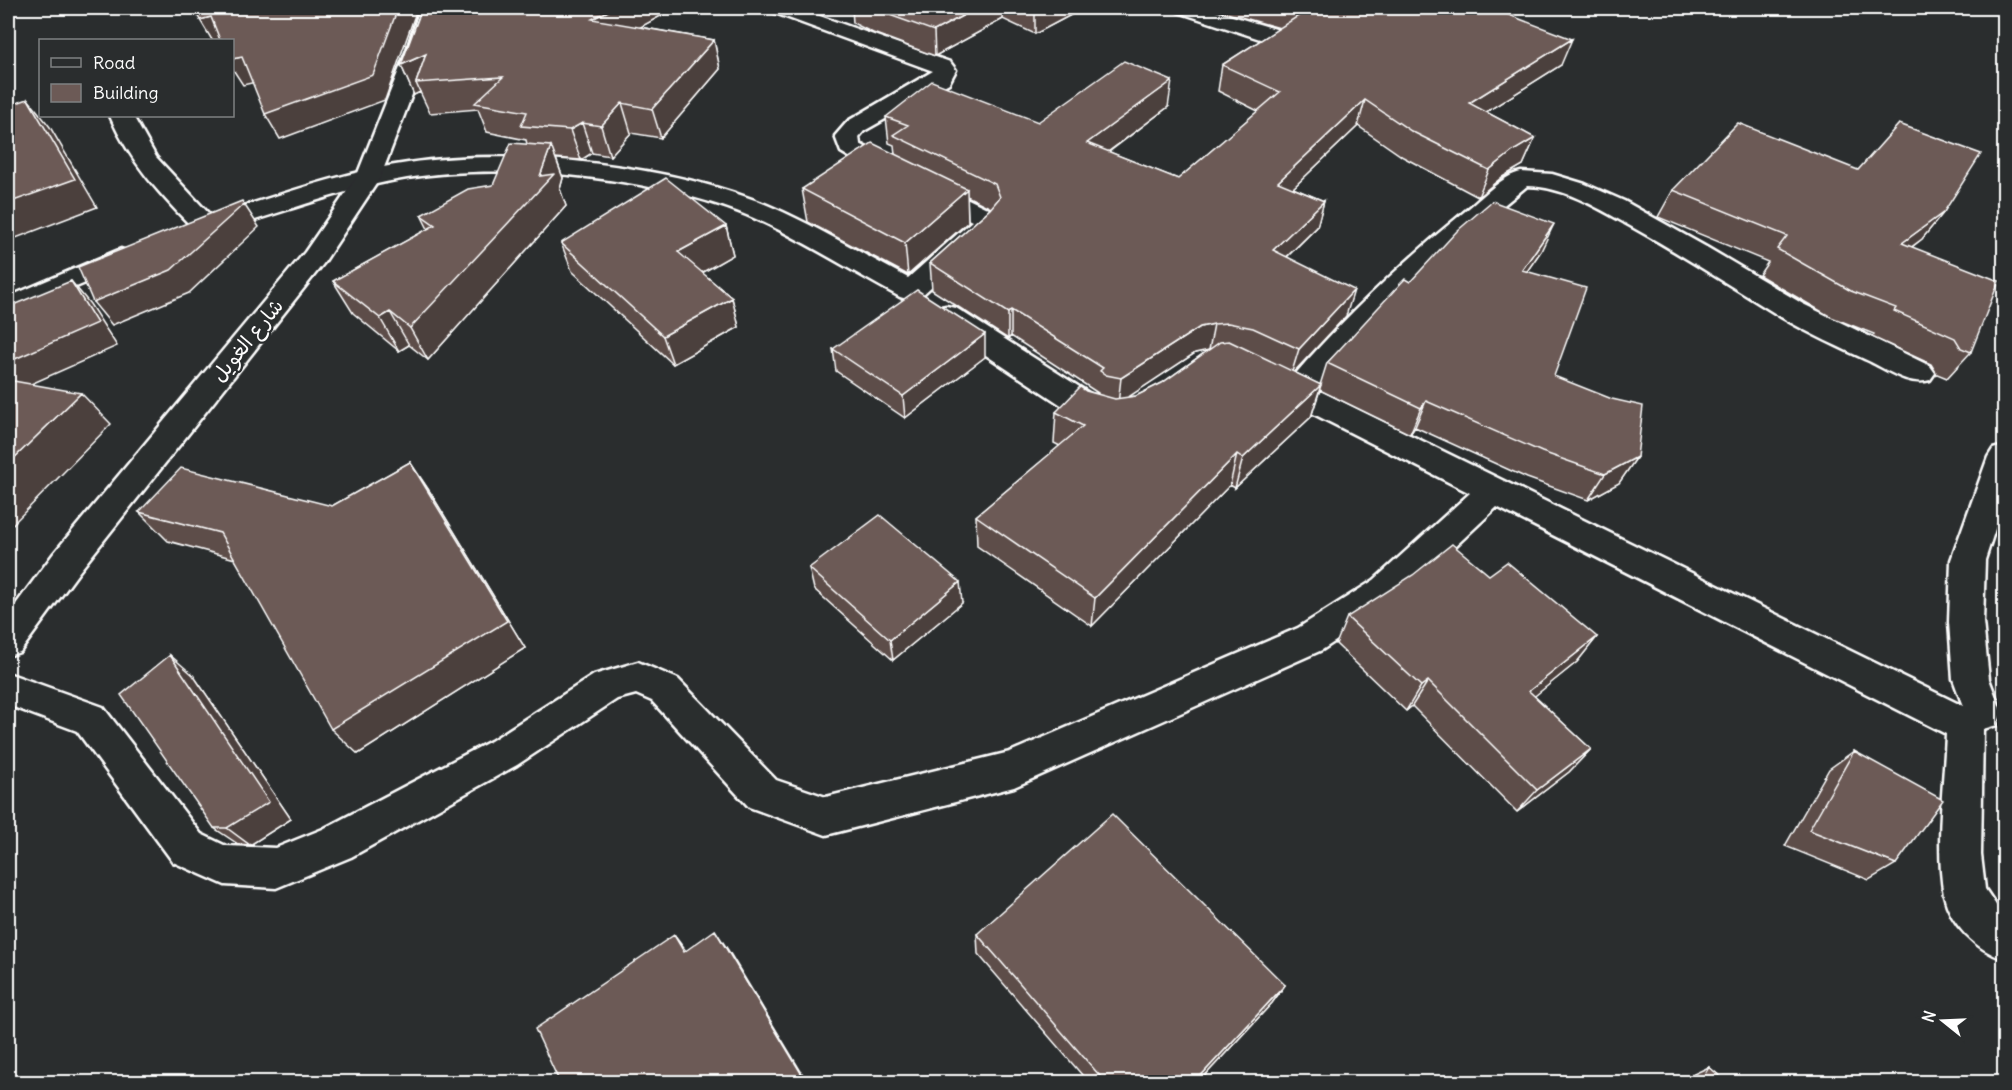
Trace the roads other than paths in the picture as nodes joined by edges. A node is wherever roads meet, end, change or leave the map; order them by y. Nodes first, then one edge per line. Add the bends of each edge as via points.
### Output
1 (430, 8) edge
2 (779, 8) edge
3 (1191, 8) edge
4 (1271, 35) edge
5 (122, 117) edge
6 (368, 178) junction
7 (144, 248) edge
8 (910, 291) junction
9 (8, 307) edge
10 (1253, 371) edge
11 (1920, 373) dead end
12 (1296, 393) junction
13 (1136, 410) edge
14 (2004, 457) edge
15 (1494, 491) junction
16 (8, 641) edge
17 (8, 689) edge
18 (1985, 716) edge
19 (2004, 938) edge

1 - 6 street, شارع الغويل via 418,50
2 - 8 street via 945,70 941,78 856,126 847,136 849,147 984,218 980,228
3 - 4 street
5 - 6 street via 131,139 196,230
6 - 8 street via 472,165 536,166 653,179 773,217
6 - 16 street, شارع الغويل via 314,258 66,563
7 - 9 street
8 - 13 street via 1095,412 1120,417
10 - 12 street
11 - 12 street via 1846,340 1606,203 1529,176 1463,224 1392,288 1337,342
12 - 15 street
14 - 18 street via 1968,560 1966,622 1971,679
15 - 17 street via 1386,590 1310,639 1014,769 826,816 764,794 665,690 638,678 607,686 504,753 338,843 276,868 225,865 187,848 90,719
15 - 18 street
18 - 19 street via 1960,855 1965,896 1985,926

